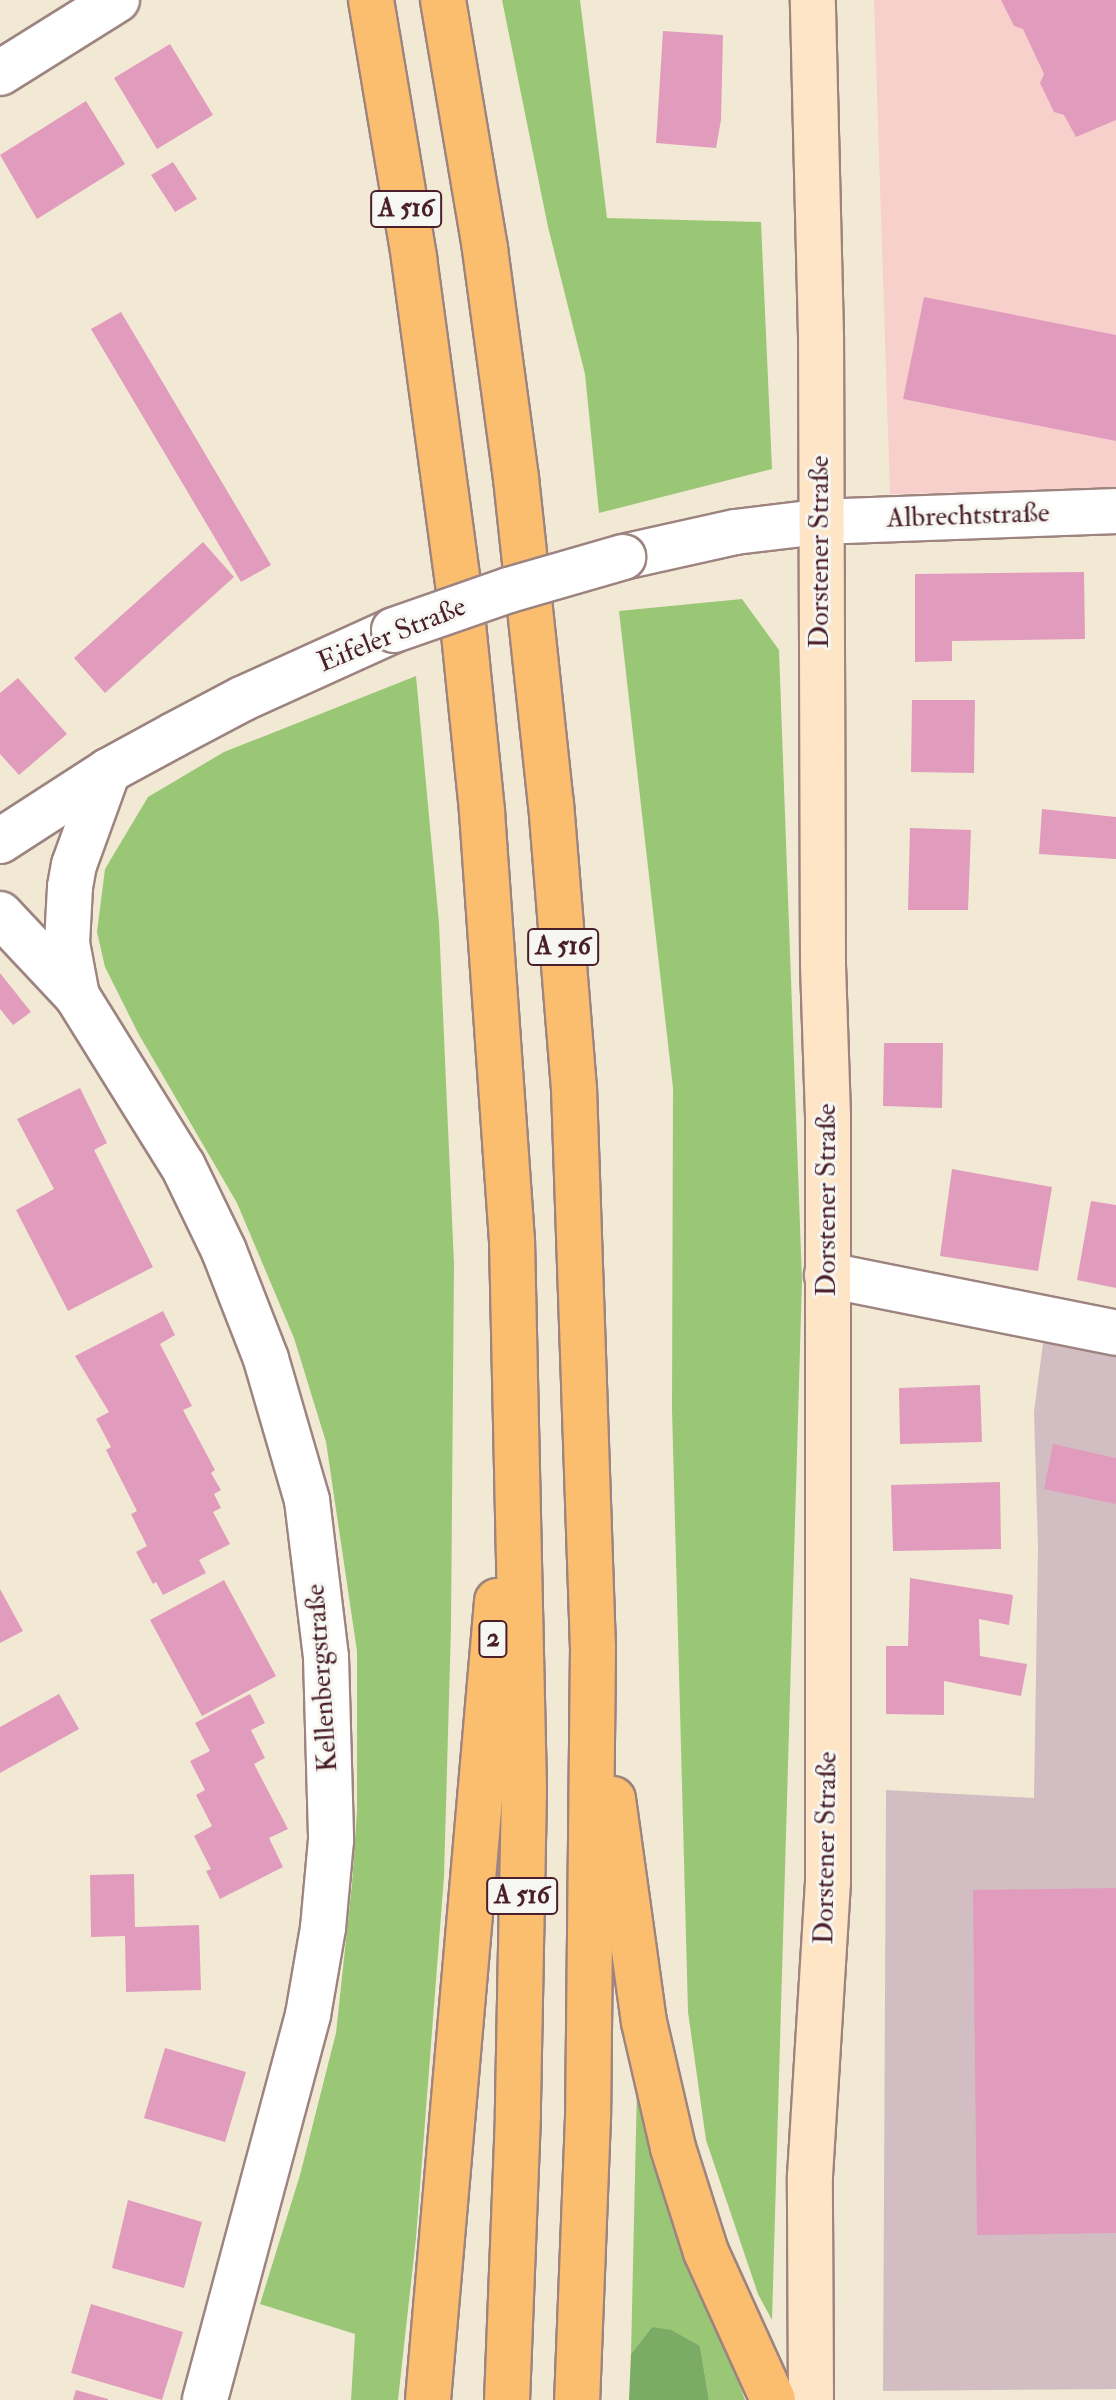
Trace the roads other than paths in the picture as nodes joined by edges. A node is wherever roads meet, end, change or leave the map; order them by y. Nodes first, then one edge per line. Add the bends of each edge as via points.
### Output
1 (117, 0) edge
2 (371, 0) edge
3 (443, 0) edge
4 (813, 0) edge
5 (0, 73) edge
6 (1116, 511) edge
7 (819, 522) junction
8 (108, 771) junction
9 (0, 841) edge
10 (0, 914) edge
11 (77, 996) junction
12 (827, 1275) junction
13 (1116, 1333) edge
14 (516, 1391) junction
15 (593, 1648) junction
16 (205, 2400) edge
17 (428, 2400) edge
18 (507, 2400) edge
19 (577, 2400) edge
20 (773, 2400) edge
21 (811, 2400) edge

1 - 5 street
2 - 14 highway, A 516 via 437,419 465,645 503,1091
3 - 15 highway, A 516 via 514,463 551,803 574,1088
4 - 7 main road, Dorstener Straße via 821,336
6 - 7 street, Albrechtstraße
7 - 8 street, Eifeler Straße, bridge via 735,532 623,557 394,630 242,699
7 - 12 main road, Dorstener Straße
8 - 9 street, Eifeler Straße
8 - 11 street, Kellenbergstraße via 70,887 67,943
10 - 11 street, Kellenbergstraße
11 - 16 street, Kellenbergstraße via 183,1166 224,1251 266,1359 307,1500 326,1657 331,1840 323,1928 308,2015
12 - 13 street
12 - 21 main road, Dorstener Straße via 828,1882 810,2176
14 - 17 highway, 2
14 - 18 highway, A 516 via 524,1791
15 - 19 highway, A 516 via 588,2117
15 - 20 highway via 644,2022 673,2148 706,2252

